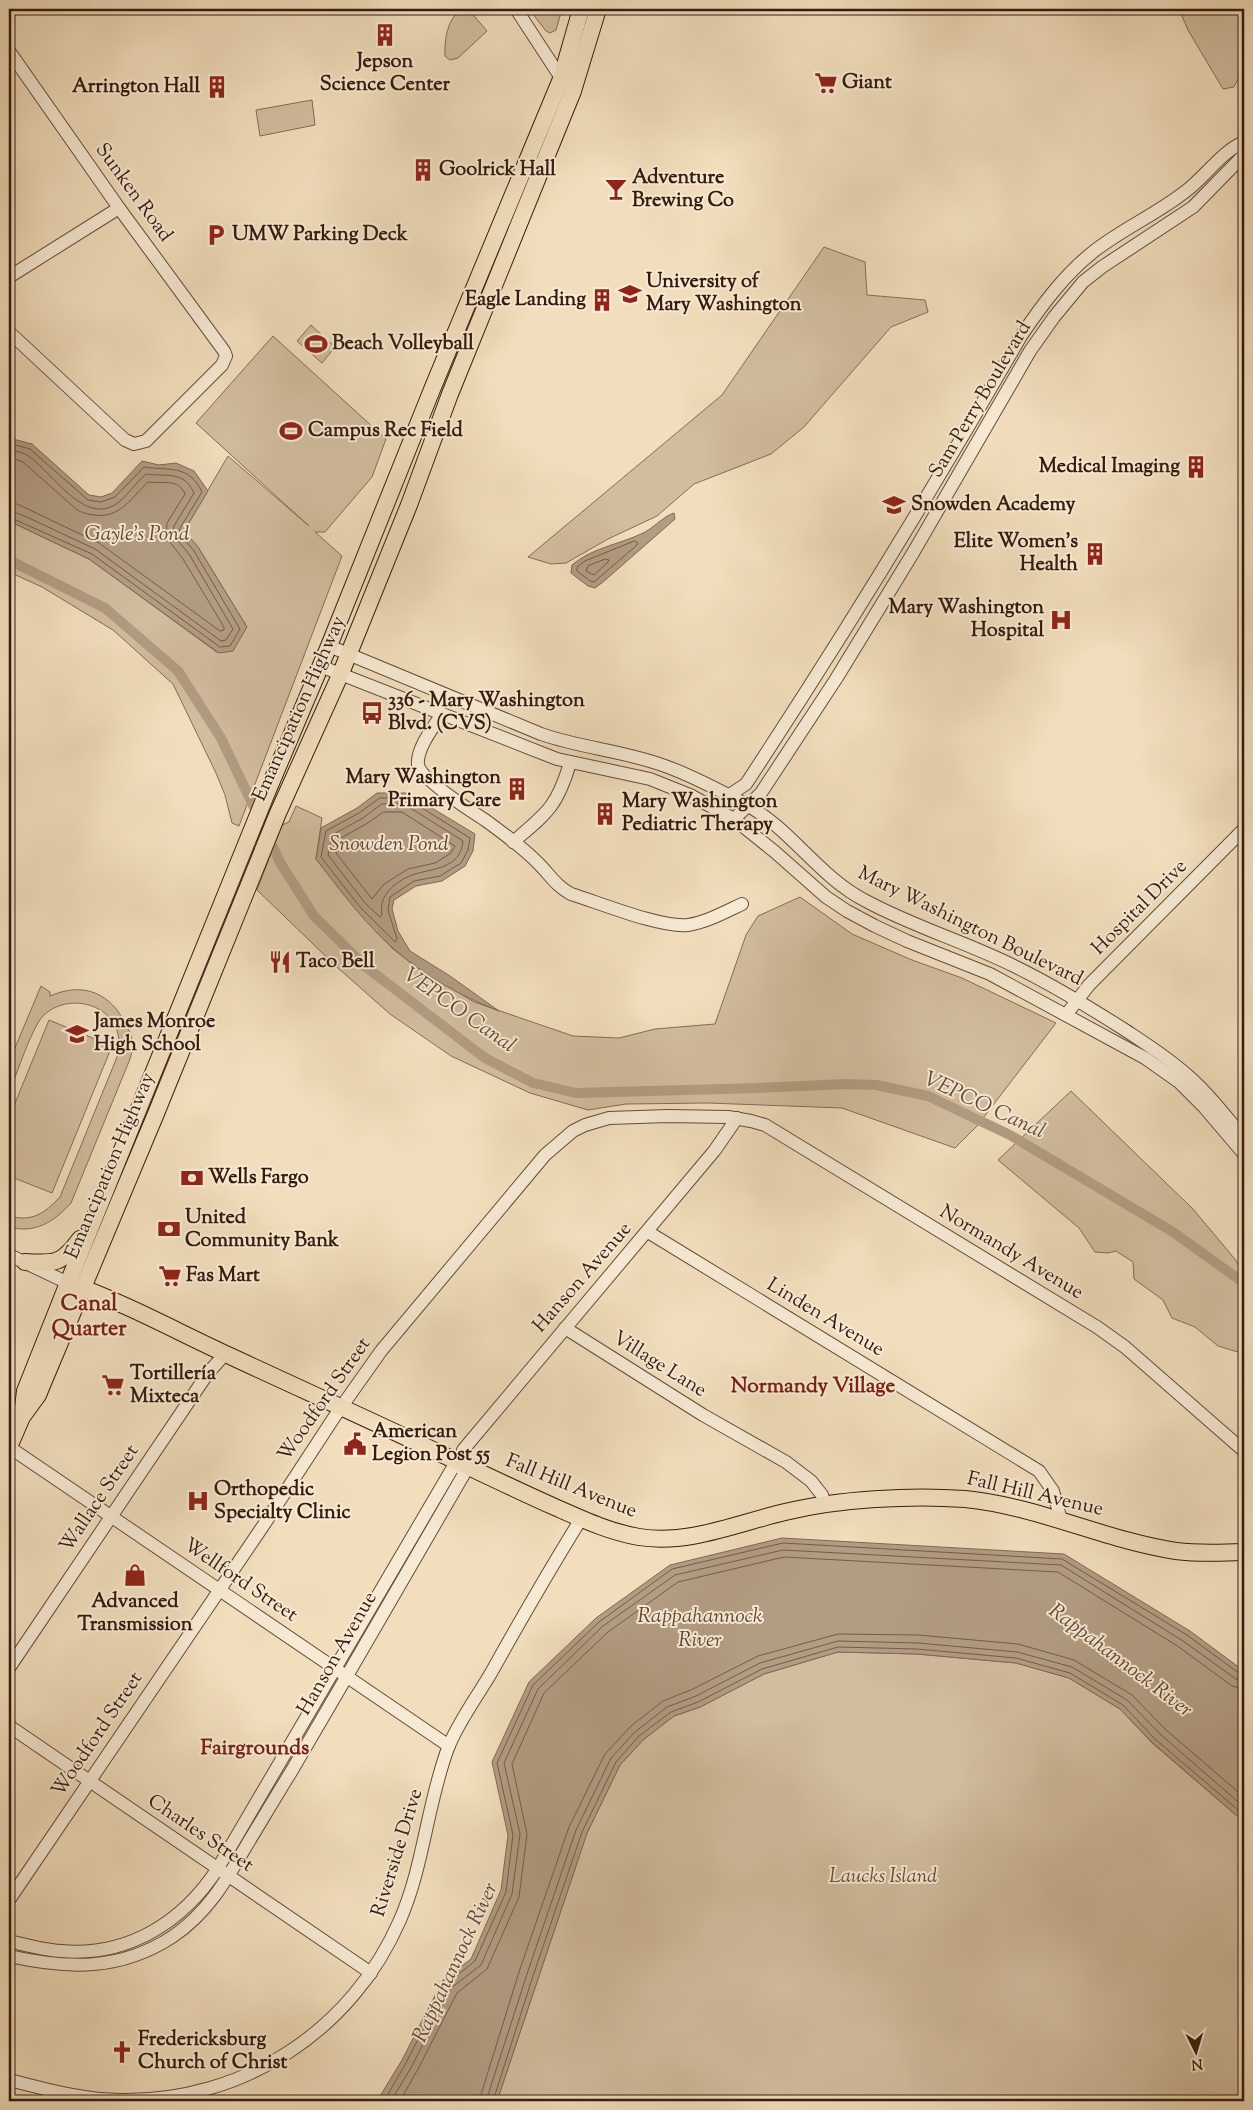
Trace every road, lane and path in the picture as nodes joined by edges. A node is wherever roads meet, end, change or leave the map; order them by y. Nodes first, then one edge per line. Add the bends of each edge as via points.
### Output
1 (516, 9) edge
2 (581, 9) edge
3 (598, 9) edge
4 (9, 51) edge
5 (570, 85) junction
6 (1244, 142) edge
7 (1244, 146) edge
8 (119, 208) junction
9 (9, 277) edge
10 (9, 332) edge
11 (329, 646) junction
12 (348, 655) junction
13 (320, 666) junction
14 (341, 673) junction
15 (442, 714) junction
16 (570, 763) junction
17 (728, 796) junction
18 (748, 806) junction
19 (734, 819) junction
20 (1244, 829) edge
21 (513, 842) junction
22 (742, 904) dead end
23 (1077, 999) junction
24 (1066, 1015) junction
25 (737, 1118) junction
26 (1244, 1138) edge
27 (1244, 1154) edge
28 (94, 1221) junction
29 (648, 1232) junction
30 (9, 1255) edge
31 (25, 1262) junction
32 (75, 1285) junction
33 (565, 1328) junction
34 (225, 1354) junction
35 (341, 1407) junction
36 (9, 1447) edge
37 (1244, 1451) edge
38 (460, 1463) junction
39 (825, 1505) junction
40 (111, 1516) junction
41 (581, 1518) junction
42 (1061, 1520) junction
43 (1244, 1552) edge
44 (219, 1590) junction
45 (9, 1668) edge
46 (335, 1668) junction
47 (347, 1676) junction
48 (9, 1726) edge
49 (449, 1746) junction
50 (88, 1782) junction
51 (218, 1868) junction
52 (229, 1876) junction
53 (9, 1900) edge
54 (9, 1941) edge
55 (9, 1956) edge
56 (371, 1973) junction
57 (9, 2080) edge

1 - 5 street
2 - 5 main road, Emancipation Highway
3 - 5 main road, Emancipation Highway
4 - 8 street, Sunken Road
5 - 11 main road, Emancipation Highway via 436,378
5 - 12 main road, Emancipation Highway
6 - 17 street, Sam Perry Boulevard via 1232,147 1186,192 1093,252 1045,301 821,670 746,784
7 - 18 street, Sam Perry Boulevard via 1243,156 1193,207 1102,267 1084,282 1054,317 1030,351 836,679 761,793
8 - 9 street
8 - 10 street, Sunken Road via 224,351 226,356 222,365 146,441 134,444 125,440
11 - 12 street, Mary Washington Boulevard
11 - 13 main road, Emancipation Highway
12 - 14 main road, Emancipation Highway
12 - 17 street, Mary Washington Boulevard via 540,734 665,766
13 - 14 street, Mary Washington Boulevard
13 - 28 main road, Emancipation Highway
14 - 15 street, Mary Washington Boulevard
14 - 32 main road, Emancipation Highway via 254,869 151,1126
15 - 16 street, Mary Washington Boulevard
15 - 21 street via 427,736 418,759 420,771 455,801
16 - 19 street, Mary Washington Boulevard via 650,779 690,795
16 - 21 street via 554,805
17 - 18 street, Mary Washington Boulevard
18 - 19 street, Sam Perry Boulevard
18 - 23 street, Mary Washington Boulevard via 796,843 839,884 863,900 1014,966
19 - 24 street, Mary Washington Boulevard via 847,911 907,941 990,974
20 - 23 street, Hospital Drive
21 - 22 street via 540,865 552,881 571,894 658,921 687,925
23 - 24 street, Hospital Drive
23 - 26 street, Mary Washington Boulevard via 1174,1064 1208,1094
24 - 27 street, Mary Washington Boulevard via 1145,1058 1178,1082
25 - 29 street, Hanson Avenue
25 - 35 street, Woodford Street via 609,1118 573,1131 535,1166 380,1351
25 - 37 street, Normandy Avenue via 765,1126 1097,1327 1125,1347
28 - 31 main road via 61,1260 49,1264
28 - 32 main road, Emancipation Highway
29 - 33 street, Hanson Avenue
29 - 42 street, Linden Avenue via 1039,1471 1053,1491
30 - 31 street, Fall Hill Avenue
31 - 32 street, Fall Hill Avenue
32 - 34 main road, Fall Hill Avenue
32 - 36 main road, Emancipation Highway via 40,1389 22,1417
33 - 38 street, Hanson Avenue via 463,1450
33 - 39 street, Village Lane via 703,1415 786,1462 811,1481
34 - 35 main road, Fall Hill Avenue
34 - 40 street, Wallace Street via 208,1373
35 - 38 main road, Fall Hill Avenue
35 - 44 street, Woodford Street
36 - 40 street, Wellford Street
38 - 41 main road, Fall Hill Avenue
38 - 46 street, Hanson Avenue via 452,1469
38 - 47 street, Hanson Avenue via 464,1474
39 - 41 main road, Fall Hill Avenue via 680,1538 641,1537 616,1532
39 - 42 main road, Fall Hill Avenue via 890,1499 967,1499
40 - 44 street, Wellford Street
40 - 45 street, Wallace Street
41 - 49 street, Riverside Drive
42 - 43 main road, Fall Hill Avenue via 1177,1551
44 - 46 street, Wellford Street
44 - 50 street, Woodford Street
46 - 47 street, Wellford Street
46 - 51 street, Hanson Avenue
47 - 49 street, Wellford Street
47 - 52 street, Hanson Avenue
48 - 50 street, Charles Street
49 - 56 street, Riverside Drive via 409,1896 386,1949
50 - 51 street, Charles Street
50 - 53 street, Woodford Street
51 - 52 street, Charles Street
51 - 54 street, Hanson Avenue via 198,1896 176,1917 153,1932 122,1944 72,1952
52 - 55 street, Hanson Avenue via 192,1922 166,1940 135,1955 106,1964 78,1966
52 - 56 street, Charles Street
56 - 57 street, Riverside Drive via 344,2008 311,2038 261,2068 196,2092 145,2100 112,2100

